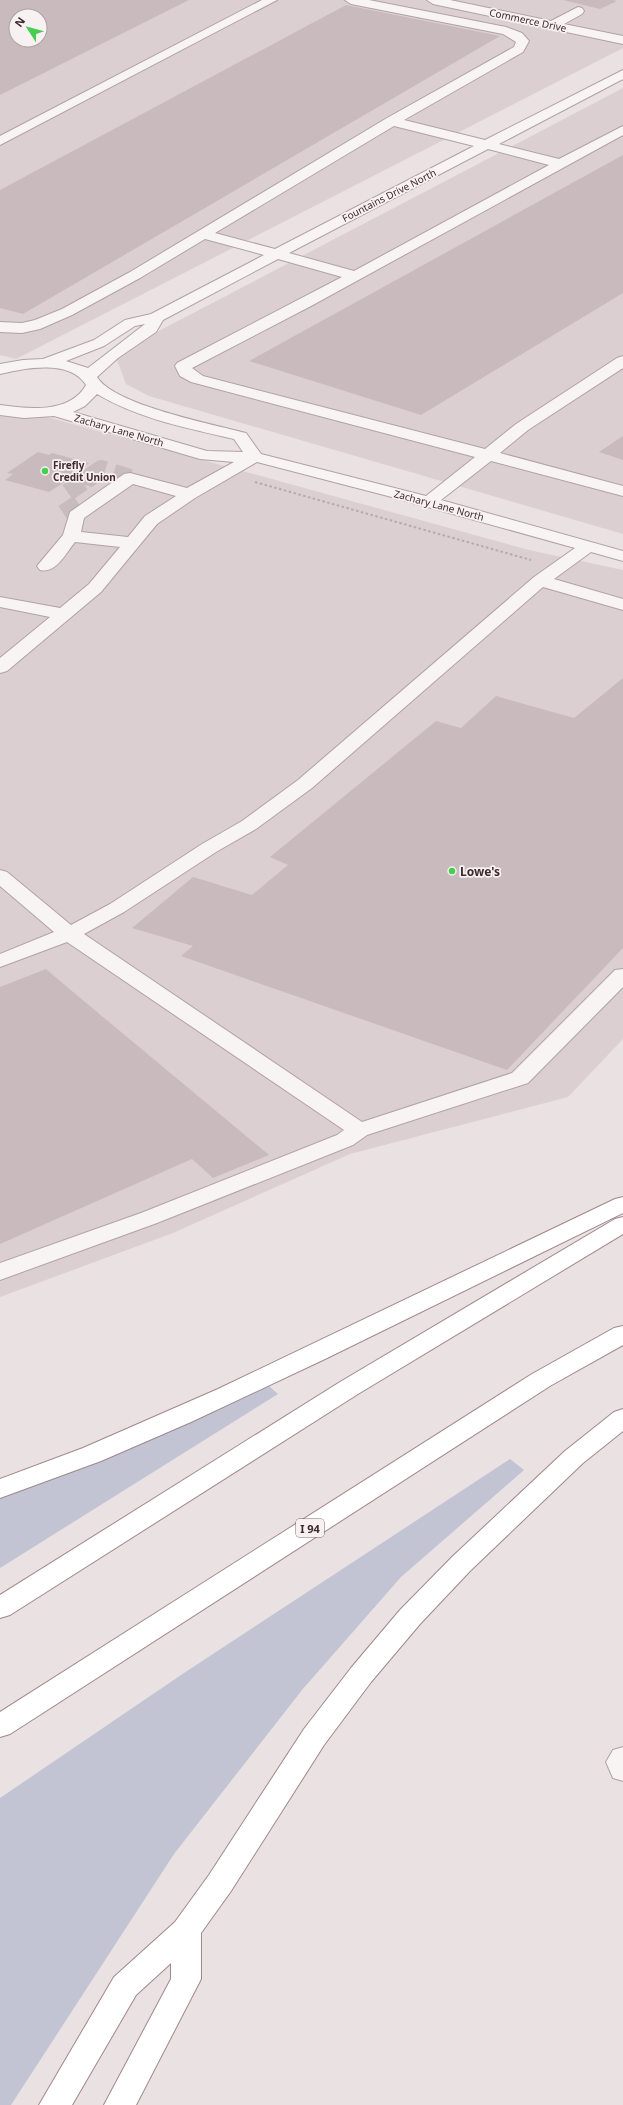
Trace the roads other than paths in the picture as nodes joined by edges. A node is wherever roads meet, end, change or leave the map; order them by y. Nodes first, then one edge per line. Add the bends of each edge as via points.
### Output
1 (271, 0) edge
2 (351, 0) edge
3 (433, 0) edge
4 (449, 3) junction
5 (578, 11) dead end
6 (428, 16) junction
7 (553, 25) junction
8 (623, 40) edge
9 (623, 74) edge
10 (392, 121) junction
11 (623, 130) edge
12 (0, 141) edge
13 (486, 145) junction
14 (562, 164) junction
15 (204, 234) junction
16 (276, 254) junction
17 (355, 276) junction
18 (156, 316) junction
19 (0, 327) edge
20 (0, 360) edge
21 (623, 360) edge
22 (27, 363) junction
23 (46, 363) junction
24 (0, 368) edge
25 (91, 380) junction
26 (0, 410) edge
27 (54, 411) junction
28 (28, 413) junction
29 (0, 427) edge
30 (488, 455) junction
31 (255, 457) junction
32 (623, 491) edge
33 (189, 494) junction
34 (428, 502) junction
35 (72, 536) junction
36 (131, 543) junction
37 (589, 546) junction
38 (623, 556) edge
39 (46, 566) dead end
40 (540, 581) junction
41 (0, 602) edge
42 (623, 605) edge
43 (64, 614) junction
44 (0, 667) edge
45 (0, 876) edge
46 (69, 934) junction
47 (0, 961) edge
48 (623, 975) edge
49 (359, 1130) junction
50 (623, 1204) edge
51 (623, 1224) edge
52 (0, 1272) edge
53 (623, 1334) edge
54 (623, 1418) edge
55 (0, 1489) edge
56 (0, 1608) edge
57 (0, 1726) edge
58 (623, 1758) edge
59 (623, 1770) edge
60 (186, 1932) junction
61 (55, 2105) edge
62 (120, 2105) edge

1 - 12 street
2 - 6 street
3 - 4 street, Commerce Drive
4 - 6 street
4 - 7 street, Commerce Drive
5 - 7 street
6 - 10 street via 506,31 523,41 518,49
7 - 8 street, Commerce Drive
9 - 13 street, Fountains Drive North
10 - 13 street
10 - 15 street
11 - 14 street
13 - 14 street
13 - 16 street, Fountains Drive North
14 - 17 street
15 - 16 street
15 - 19 street via 67,312 40,324 22,328
16 - 17 street
16 - 18 street, Fountains Drive North
17 - 30 street via 183,366 186,373 197,380
18 - 23 street, Fountains Drive North via 130,323 99,343
18 - 25 street via 150,330 113,355
20 - 22 street
21 - 30 street via 522,427
22 - 23 street
22 - 24 street
23 - 25 street via 78,370
25 - 27 street via 92,393 84,401
25 - 31 street via 124,403 153,414 240,436
26 - 28 street
27 - 28 street
27 - 31 street, Zachary Lane North via 206,456
28 - 29 street
30 - 32 street
30 - 34 street
31 - 33 street
31 - 34 street, Zachary Lane North
33 - 35 street via 130,478 76,516
33 - 36 street via 151,520
34 - 37 street, Zachary Lane North
35 - 36 street
35 - 39 street
36 - 43 street via 95,588
37 - 38 street, Zachary Lane North
37 - 40 street
40 - 42 street
40 - 46 street via 305,784 250,825
41 - 43 street
43 - 44 street
45 - 46 street
46 - 47 street
46 - 49 street
48 - 49 street via 520,1078
49 - 52 street via 345,1140 149,1218
50 - 55 highway via 261,1380 43,1474
51 - 56 highway via 349,1388
53 - 57 highway, I 94 via 534,1384
54 - 60 highway via 574,1457 461,1564 366,1669 314,1737
58 - 59 street via 620,1762
60 - 61 highway via 125,1986
60 - 62 highway via 186,1978

